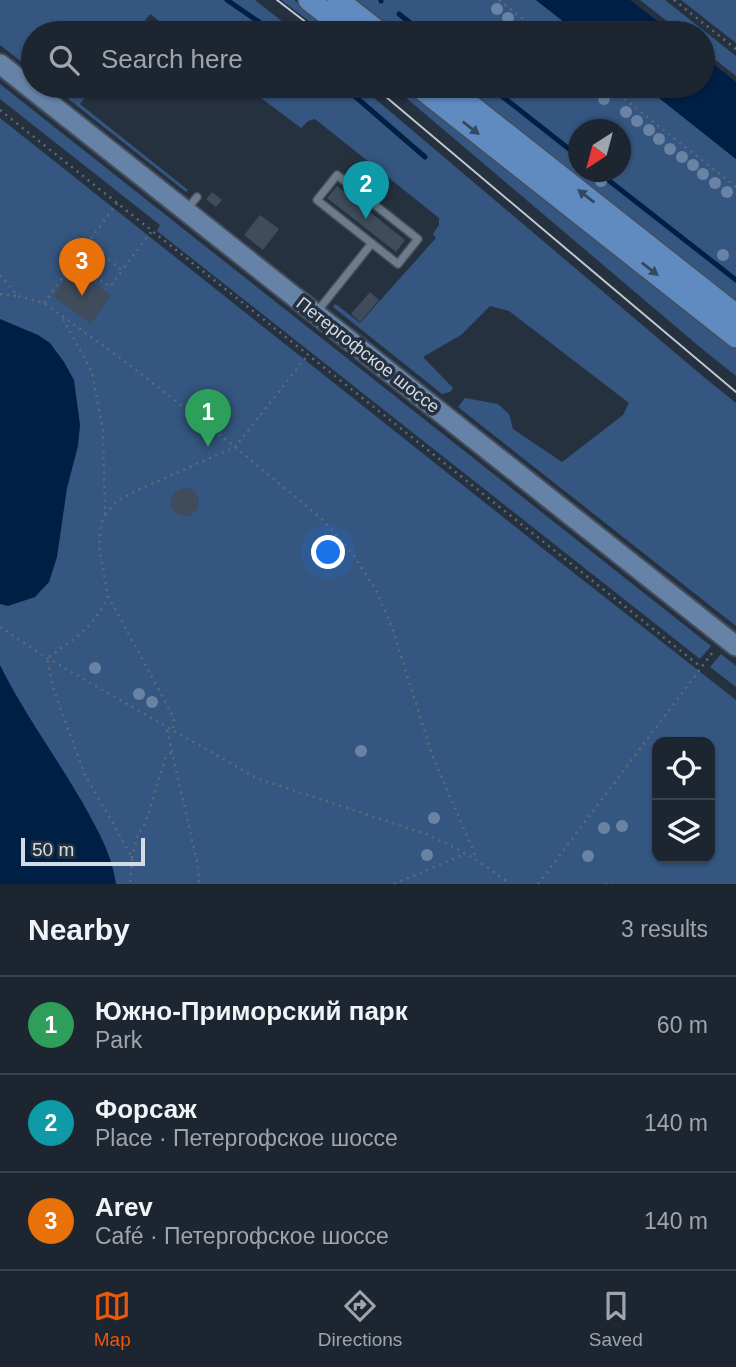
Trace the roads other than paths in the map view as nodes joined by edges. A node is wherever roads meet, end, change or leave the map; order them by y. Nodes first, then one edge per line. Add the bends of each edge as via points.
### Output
1 (309, 0) edge
2 (338, 0) edge
3 (336, 21) edge
4 (365, 21) edge
5 (0, 64) edge
6 (21, 79) edge
7 (46, 98) edge
8 (433, 98) edge
9 (461, 98) edge
10 (372, 243) junction
11 (316, 314) junction
12 (736, 315) edge
13 (736, 337) edge
14 (736, 646) edge

1 - 3 main road
2 - 4 main road
5 - 6 street, Петергофское шоссе
7 - 11 street, Петергофское шоссе via 191,204
8 -> 13 main road
12 -> 9 main road
10 - 10 lane via 317,200 337,175 418,239 398,264
10 - 11 lane
11 - 14 street, Петергофское шоссе

